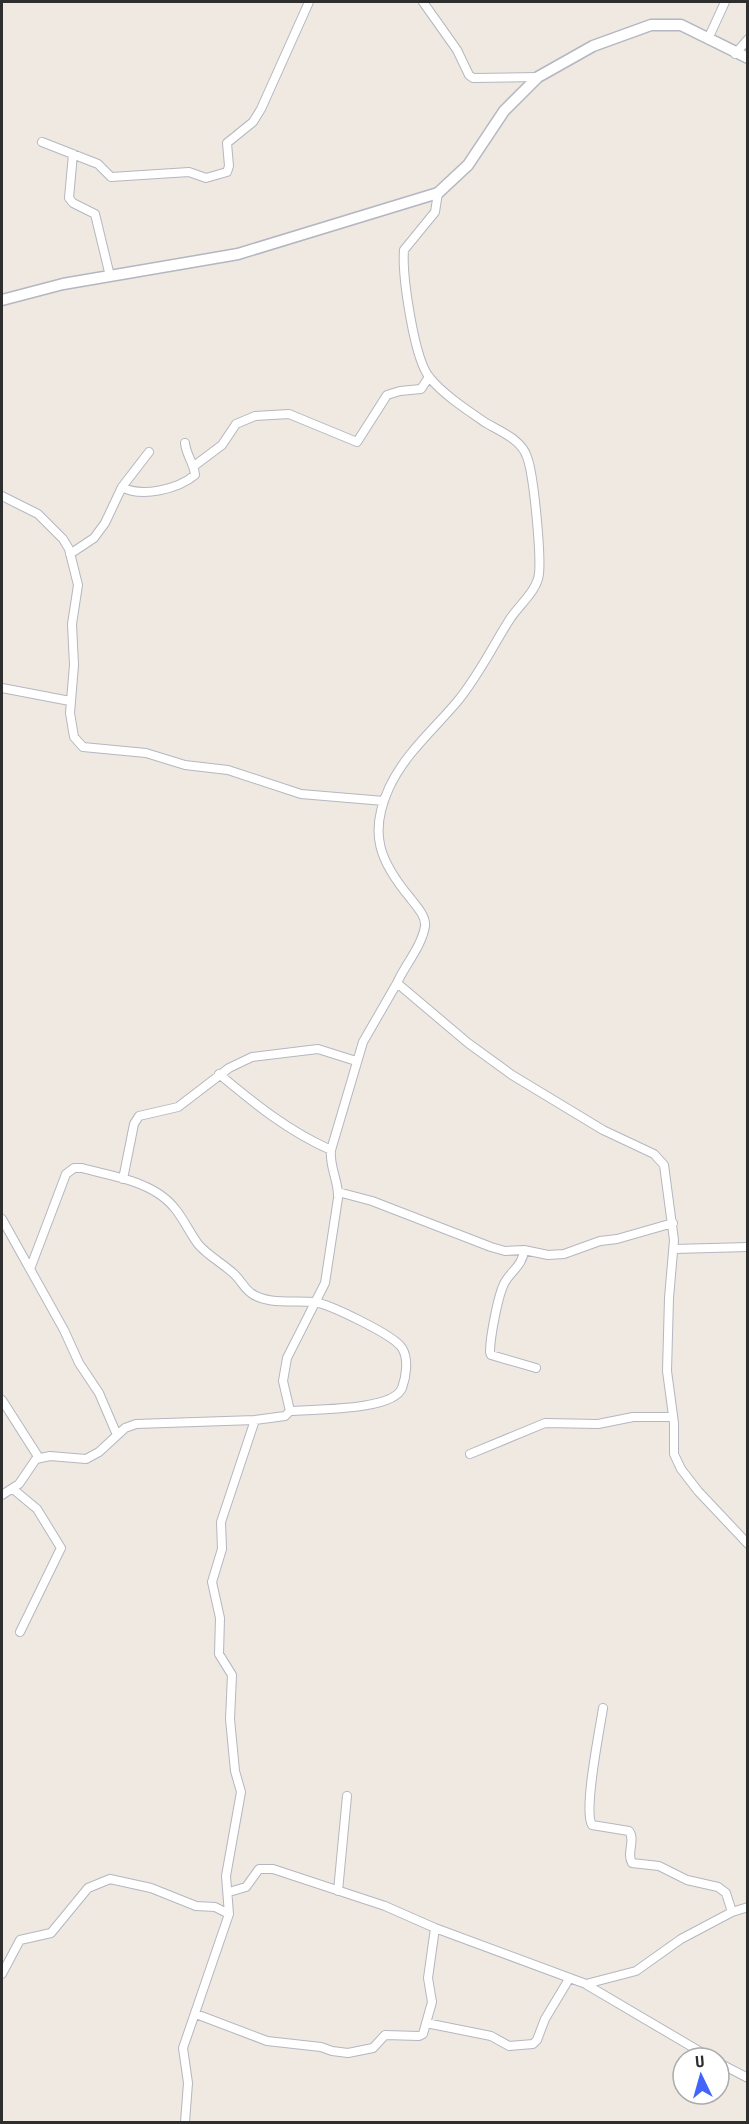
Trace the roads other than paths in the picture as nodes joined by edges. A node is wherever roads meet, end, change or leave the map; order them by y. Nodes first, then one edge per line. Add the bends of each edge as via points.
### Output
1 (309, 2) edge
2 (423, 2) edge
3 (724, 2) edge
4 (708, 39) junction
5 (747, 39) edge
6 (735, 54) junction
7 (747, 58) edge
8 (538, 76) junction
9 (42, 142) dead end
10 (73, 154) junction
11 (438, 193) junction
12 (110, 276) junction
13 (2, 300) edge
14 (429, 377) junction
15 (185, 443) dead end
16 (149, 452) dead end
17 (194, 466) junction
18 (122, 487) junction
19 (2, 496) edge
20 (70, 554) junction
21 (2, 688) edge
22 (70, 701) junction
23 (384, 801) junction
24 (397, 983) junction
25 (356, 1061) junction
26 (219, 1074) junction
27 (331, 1150) junction
28 (123, 1179) junction
29 (338, 1192) junction
30 (2, 1219) edge
31 (673, 1223) junction
32 (747, 1247) edge
33 (674, 1249) junction
34 (524, 1250) junction
35 (30, 1269) junction
36 (317, 1302) junction
37 (536, 1368) dead end
38 (2, 1400) edge
39 (290, 1411) junction
40 (673, 1417) junction
41 (255, 1420) junction
42 (117, 1435) junction
43 (470, 1454) dead end
44 (39, 1458) junction
45 (13, 1489) junction
46 (2, 1495) edge
47 (747, 1544) edge
48 (20, 1632) dead end
49 (603, 1708) dead end
50 (347, 1796) dead end
51 (338, 1891) junction
52 (229, 1892) junction
53 (747, 1907) edge
54 (732, 1912) junction
55 (230, 1914) junction
56 (435, 1928) junction
57 (2, 1974) edge
58 (568, 1978) junction
59 (586, 1984) junction
60 (196, 2014) junction
61 (426, 2023) junction
62 (691, 2046) edge
63 (731, 2069) edge
64 (747, 2078) edge
65 (185, 2122) edge

1 - 10 street via 261,109 253,122 227,142 227,172 206,178 189,172 117,178 107,175 98,164
2 - 8 street via 473,78
3 - 4 street
4 - 6 main road
4 - 8 main road via 675,24 651,25 593,46
5 - 6 street
6 - 7 main road
8 - 11 main road via 504,111 468,165
9 - 10 street
10 - 12 street via 69,198 73,204 95,214
11 - 12 main road via 237,254
11 - 14 street via 435,212 407,243 403,259 415,340
12 - 13 main road via 33,290
14 - 17 street via 421,389 387,395 357,442 289,414 255,416 236,424 222,445
14 - 23 street via 464,408 525,451 535,508 539,573 531,592 473,680 412,753
15 - 17 street
16 - 18 street
17 - 18 street via 195,475 188,481 161,490 130,491
18 - 20 street via 94,538
19 - 20 street via 38,514 63,539
20 - 22 street via 78,585 72,624 74,665
21 - 22 street
22 - 23 street via 72,730 83,747 147,753 186,765 228,770 301,794
23 - 24 street via 378,830 381,852 425,924
24 - 25 street via 380,1008
24 - 31 street via 512,1075 596,1126 658,1157 664,1165
25 - 26 street via 318,1049 298,1050 252,1057
25 - 27 street
26 - 27 street via 272,1118
26 - 28 street via 178,1107 139,1116
27 - 29 street
28 - 35 street via 82,1168 66,1174
28 - 36 street via 157,1192 172,1204 200,1246 232,1271 250,1293 263,1298
29 - 34 street via 491,1247
29 - 36 street via 324,1283
30 - 35 street
31 - 33 street
31 - 34 street via 564,1254
32 - 33 street
33 - 40 street via 667,1371
34 - 37 street via 521,1263 502,1292 490,1352
35 - 42 street via 99,1393
36 - 39 street via 287,1358 283,1381
36 - 39 street via 394,1340 402,1348 406,1361 401,1391 392,1400 377,1404
38 - 44 street
39 - 41 street via 285,1416
40 - 43 street via 633,1417 598,1424 545,1423
40 - 47 street via 676,1462
41 - 42 street via 136,1424
41 - 52 street via 221,1522 222,1549 212,1582 220,1618 219,1654 232,1676 230,1719 241,1792 226,1876
42 - 44 street via 86,1459
44 - 45 street
45 - 46 street
45 - 48 street via 38,1509 62,1548
49 - 54 street via 591,1790 592,1825 629,1830 632,1863 659,1866 687,1880 718,1887 726,1893
50 - 51 street
51 - 52 street via 263,1868 246,1887
51 - 56 street via 385,1905
52 - 55 street
53 - 54 street
54 - 59 street via 681,1939 636,1971
55 - 57 street via 110,1879 88,1888 53,1932 20,1940
55 - 60 street
56 - 58 street
56 - 61 street via 429,1978 432,2002
58 - 59 street
58 - 61 street via 533,2044 509,2046 491,2036
59 - 62 street
60 - 61 street via 267,2041 348,2053 374,2048 385,2035 419,2036
60 - 65 street via 183,2049 188,2083
63 - 64 street

